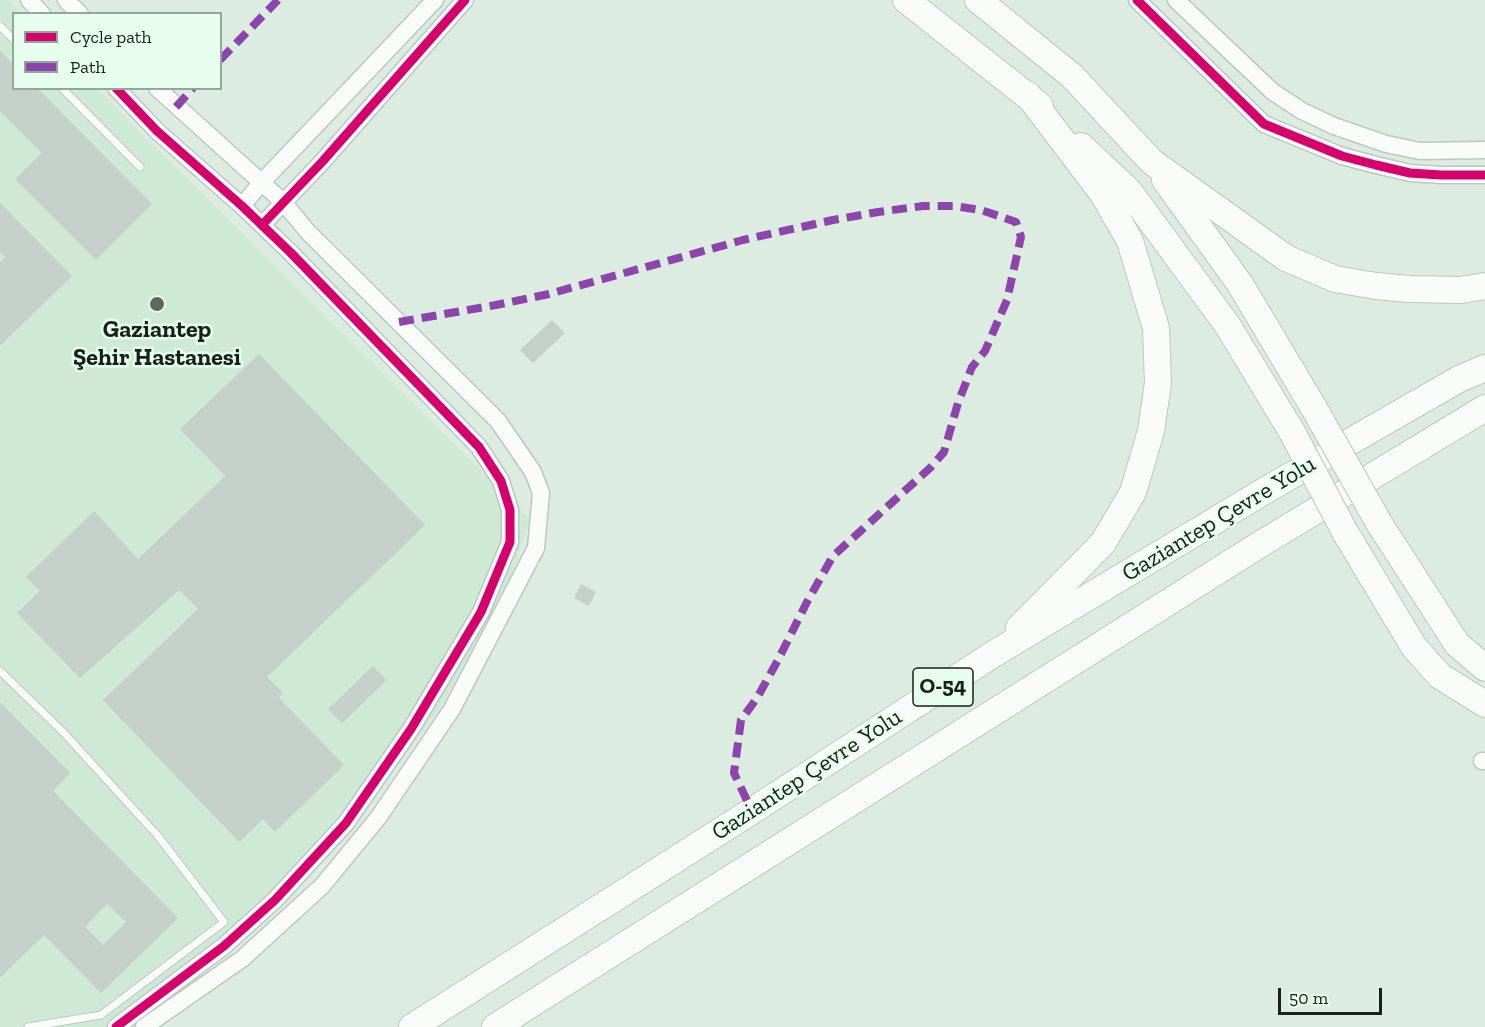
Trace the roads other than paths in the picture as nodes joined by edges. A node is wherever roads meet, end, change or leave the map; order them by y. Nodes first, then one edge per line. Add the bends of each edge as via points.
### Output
1 (29, 0) edge
2 (66, 0) edge
3 (435, 0) edge
4 (465, 0) edge
5 (906, 0) edge
6 (978, 0) edge
7 (1137, 0) edge
8 (1176, 0) edge
9 (40, 12) edge
10 (78, 12) edge
11 (0, 26) edge
12 (12, 38) edge
13 (64, 90) edge
14 (118, 90) edge
15 (159, 90) edge
16 (1028, 95) junction
17 (1485, 150) edge
18 (1152, 162) junction
19 (140, 167) dead end
20 (1485, 175) edge
21 (261, 183) junction
22 (283, 202) junction
23 (242, 206) junction
24 (262, 225) junction
25 (1485, 286) edge
26 (1485, 368) edge
27 (1485, 408) edge
28 (992, 656) junction
29 (1485, 668) edge
30 (0, 671) edge
31 (1485, 704) edge
32 (28, 1027) edge
33 (116, 1027) edge
34 (144, 1027) edge
35 (412, 1027) edge
36 (495, 1027) edge

1 - 9 street
2 - 10 street
3 - 21 street
4 - 22 street
5 - 16 highway
6 - 18 highway via 1072,76
7 - 20 street via 1264,124 1342,156 1387,168 1410,173
8 - 17 street via 1273,92 1302,111 1386,144 1420,151
11 - 12 lane
13 - 19 lane
14 - 23 street via 157,131
15 - 21 street
16 - 28 highway via 1103,194 1130,241 1156,328 1158,382 1151,431 1133,492 1103,543
16 - 31 highway, bridge via 1129,191 1228,326 1414,647 1440,676
18 - 25 highway via 1286,258 1335,279 1409,289 1461,290
18 - 29 highway, bridge via 1240,284 1379,523 1457,644
21 - 22 street
21 - 23 street
22 - 24 street
22 - 34 street via 308,232 498,421 533,472 541,493 536,548 452,709 378,818 322,886 242,959
23 - 24 street
24 - 33 street via 479,447 501,481 510,510 510,542 481,612 411,729 346,823 275,900 225,946
26 - 28 highway, Gaziantep Çevre Yolu / O-54 via 1459,379 1266,490
27 - 36 highway, Gaziantep Çevre Yolu / O-54 via 1259,545
28 - 35 highway, Gaziantep Çevre Yolu / O-54
30 - 32 lane via 64,733 158,836 224,922 102,1015

